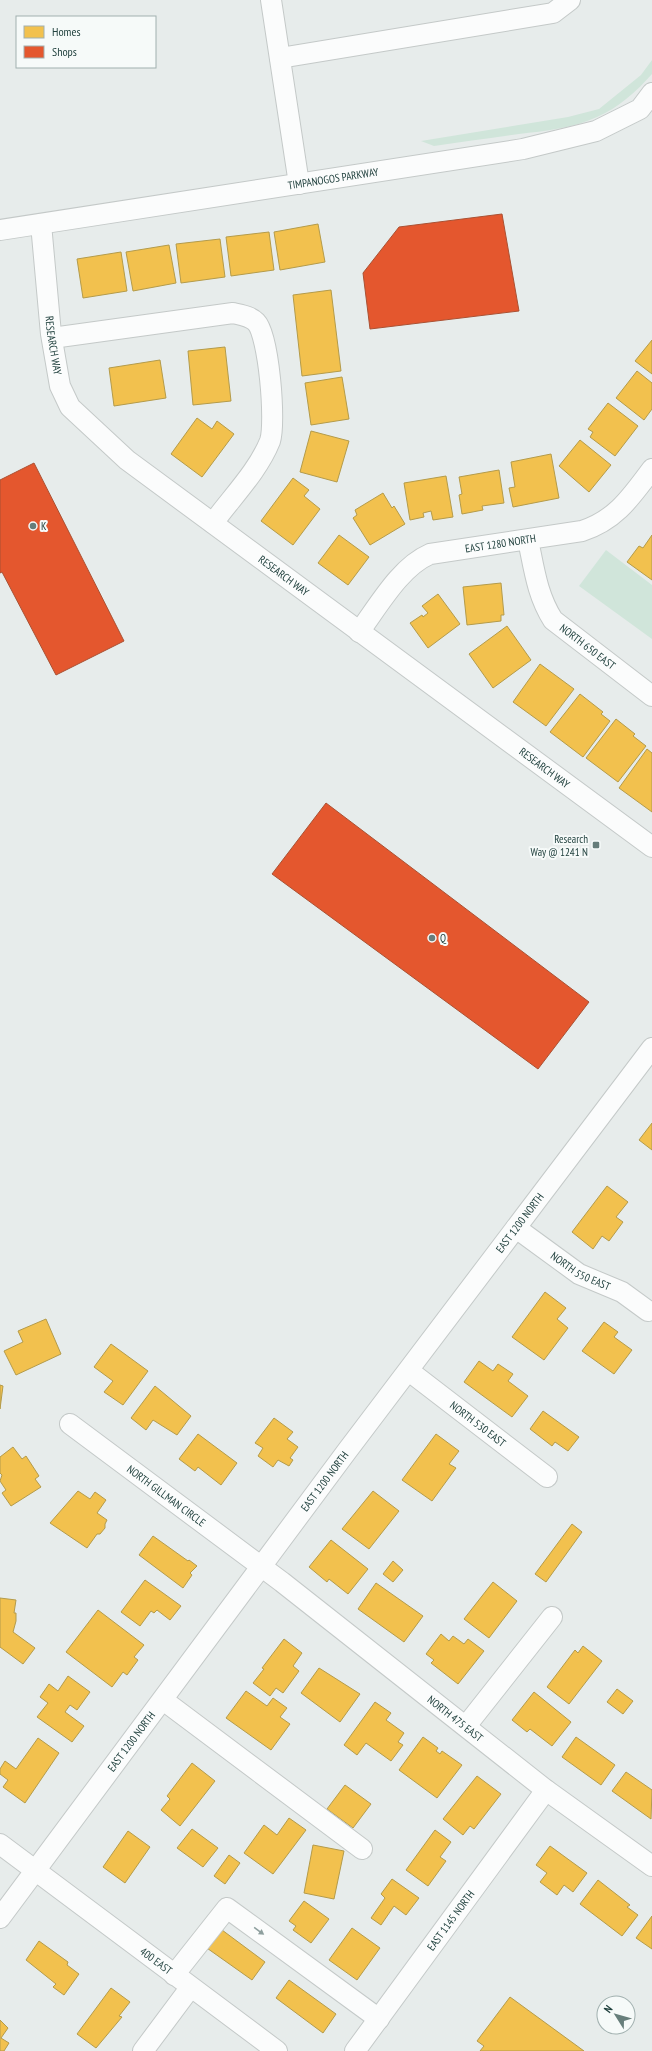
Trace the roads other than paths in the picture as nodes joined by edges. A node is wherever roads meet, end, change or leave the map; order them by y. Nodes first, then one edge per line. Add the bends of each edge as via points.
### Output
1 (271, 0) edge
2 (570, 0) edge
3 (280, 58) junction
4 (650, 101) edge
5 (299, 184) junction
6 (42, 224) junction
7 (0, 230) edge
8 (52, 338) junction
9 (652, 469) edge
10 (213, 523) junction
11 (528, 540) junction
12 (359, 632) junction
13 (652, 696) edge
14 (652, 847) edge
15 (652, 1048) edge
16 (516, 1228) junction
17 (648, 1311) dead end
18 (410, 1371) junction
19 (70, 1424) dead end
20 (547, 1477) dead end
21 (263, 1567) junction
22 (552, 1617) dead end
23 (163, 1700) junction
24 (466, 1726) junction
25 (546, 1790) junction
26 (0, 1844) edge
27 (362, 1849) dead end
28 (652, 1866) edge
29 (35, 1871) junction
30 (0, 1918) edge
31 (174, 1975) junction
32 (190, 1988) junction
33 (379, 2019) junction
34 (143, 2051) edge
35 (277, 2051) edge
36 (355, 2051) edge

1 - 3 street
2 - 3 street via 552,13
3 - 5 street
4 - 5 street, TIMPANOGOS PARKWAY via 640,110 596,131 523,149
5 - 6 street, TIMPANOGOS PARKWAY
6 - 7 street, TIMPANOGOS PARKWAY
6 - 8 street, RESEARCH WAY
8 - 10 street, RESEARCH WAY via 60,386 70,406 127,460
8 - 10 street via 233,313 256,322 264,340 272,399 270,439 256,466
9 - 11 street, EAST 1280 NORTH via 622,507 598,526
10 - 12 street, RESEARCH WAY
11 - 12 street, EAST 1280 NORTH via 430,554 419,559 407,569
11 - 13 street, NORTH 650 EAST via 538,591 553,620
12 - 14 street, RESEARCH WAY
15 - 16 street, EAST 1200 NORTH
16 - 17 street, NORTH 550 EAST via 579,1274 622,1292
16 - 18 street, EAST 1200 NORTH
18 - 20 street, NORTH 530 EAST
18 - 21 street, EAST 1200 NORTH via 347,1451
19 - 21 street, NORTH GILLMAN CIRCLE
21 - 23 street, EAST 1200 NORTH
21 - 24 street, NORTH 475 EAST
22 - 24 street
23 - 27 street
23 - 29 street, EAST 1200 NORTH
24 - 25 street, NORTH 475 EAST
25 - 28 street, NORTH 475 EAST
25 - 33 street, EAST 1145 NORTH
26 - 29 street, 400 EAST
29 - 30 street, EAST 1200 NORTH
29 - 31 street, 400 EAST
31 - 32 street, 400 EAST
31 -> 33 street via 227,1908
32 - 34 street
32 - 35 street, 400 EAST
33 - 36 street, EAST 1145 NORTH

